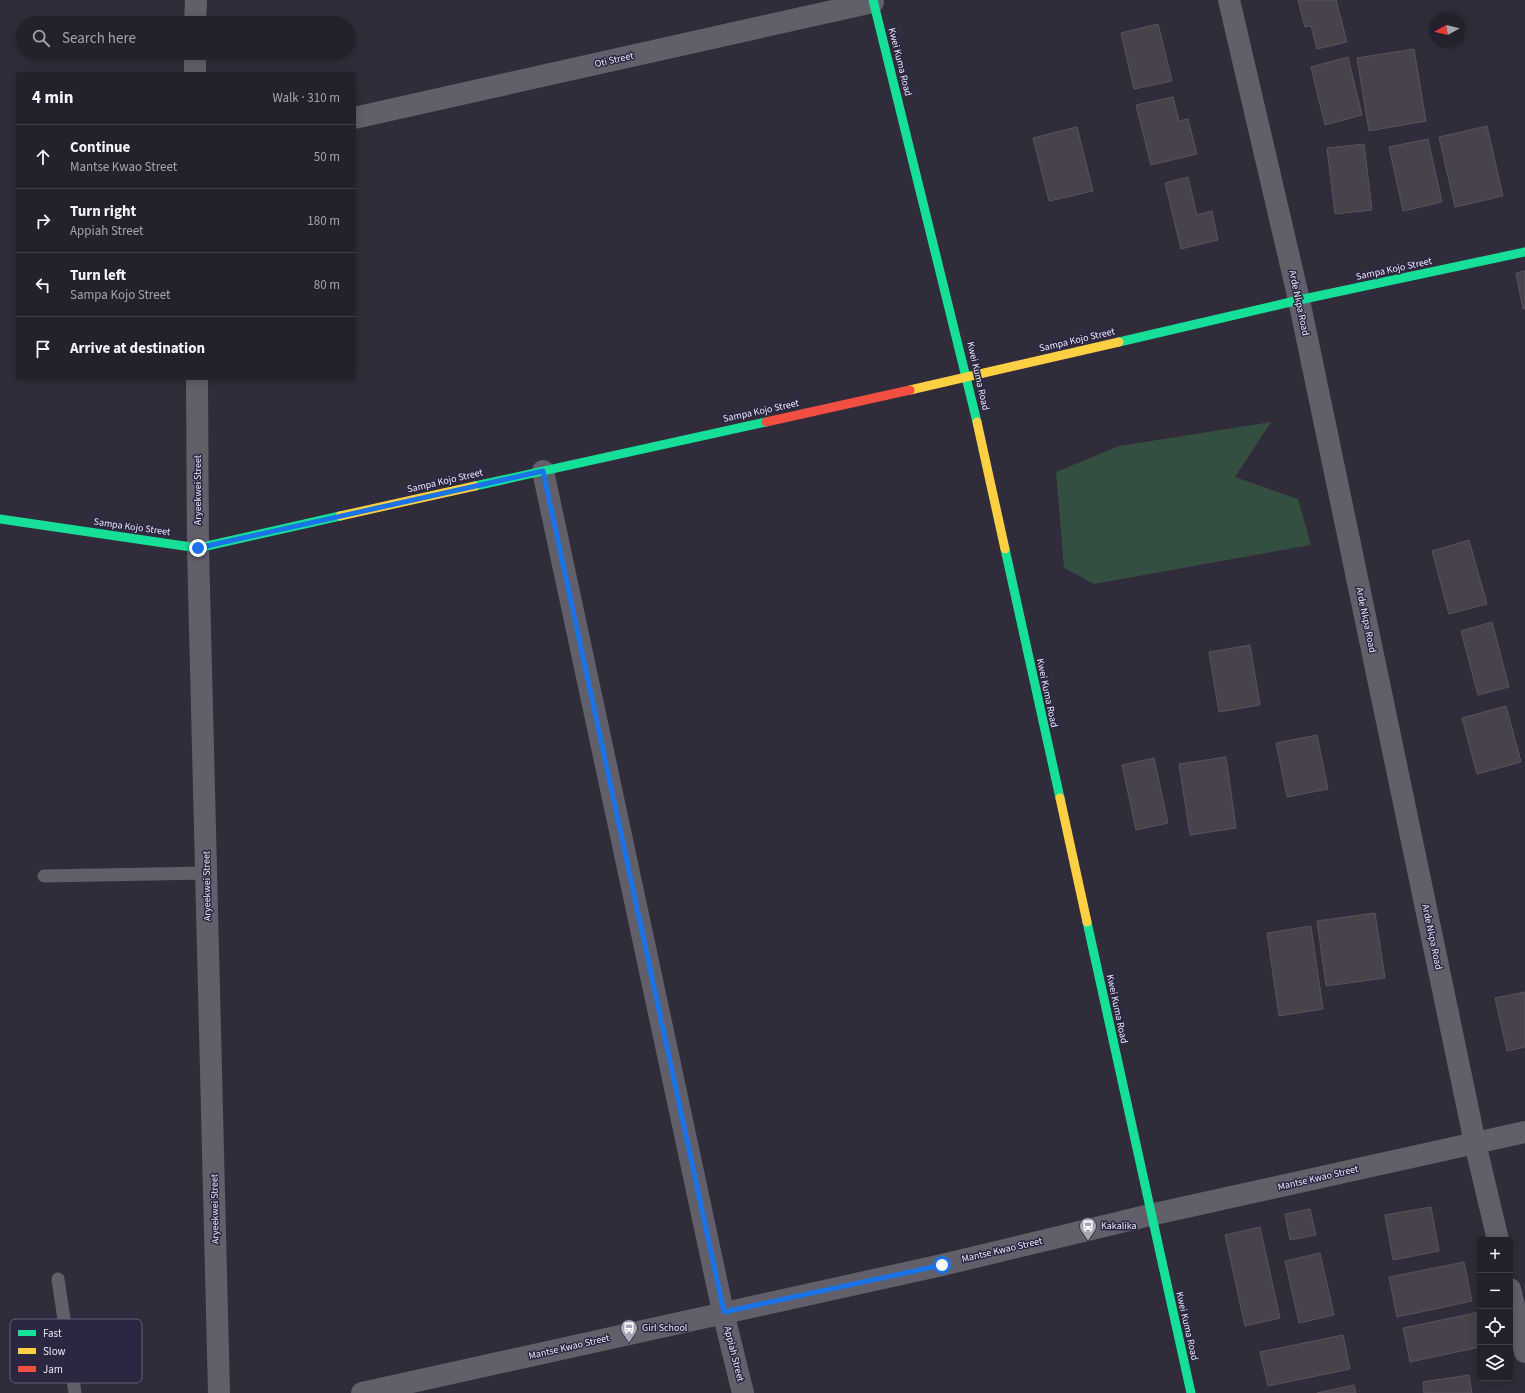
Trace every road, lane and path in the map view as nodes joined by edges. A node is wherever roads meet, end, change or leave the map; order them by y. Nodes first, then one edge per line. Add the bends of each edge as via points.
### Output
1 (196, 0) edge
2 (1229, 0) edge
3 (873, 1) edge
4 (196, 16) edge
5 (195, 60) edge
6 (195, 72) edge
7 (356, 118) edge
8 (1525, 252) edge
9 (1299, 300) junction
10 (967, 377) junction
11 (197, 380) edge
12 (543, 471) junction
13 (0, 519) edge
14 (198, 548) junction
15 (206, 873) junction
16 (44, 876) dead end
17 (1525, 1132) edge
18 (1475, 1143) junction
19 (1150, 1215) junction
20 (1497, 1237) edge
21 (58, 1279) dead end
22 (1513, 1302) edge
23 (724, 1312) junction
24 (64, 1319) edge
25 (1525, 1352) edge
26 (74, 1383) edge
27 (75, 1393) edge
28 (219, 1393) edge
29 (362, 1393) edge
30 (743, 1393) edge
31 (1191, 1393) edge

1 - 4 street
2 - 9 street, Arde Nkpa Road
3 - 7 street, Oti Street
3 - 10 street, Kwei Kuma Road
5 - 6 street
8 - 9 street, Sampa Kojo Street
9 - 10 street, Sampa Kojo Street
9 - 18 street, Arde Nkpa Road
10 - 12 street, Sampa Kojo Street
10 - 19 street, Kwei Kuma Road
11 - 14 street, Aryeekwei Street
12 - 14 street, Sampa Kojo Street
12 - 23 street, Appiah Street
13 - 14 street, Sampa Kojo Street
14 - 15 street, Aryeekwei Street
15 - 16 lane
15 - 28 street, Aryeekwei Street
17 - 18 street, Mantse Kwao Street
18 - 19 street, Mantse Kwao Street
18 - 20 street, Arde Nkpa Road
19 - 23 street, Mantse Kwao Street via 942,1265
19 - 31 street, Kwei Kuma Road
21 - 24 lane
22 - 25 street
23 - 29 street, Mantse Kwao Street
23 - 30 street, Appiah Street
26 - 27 lane

